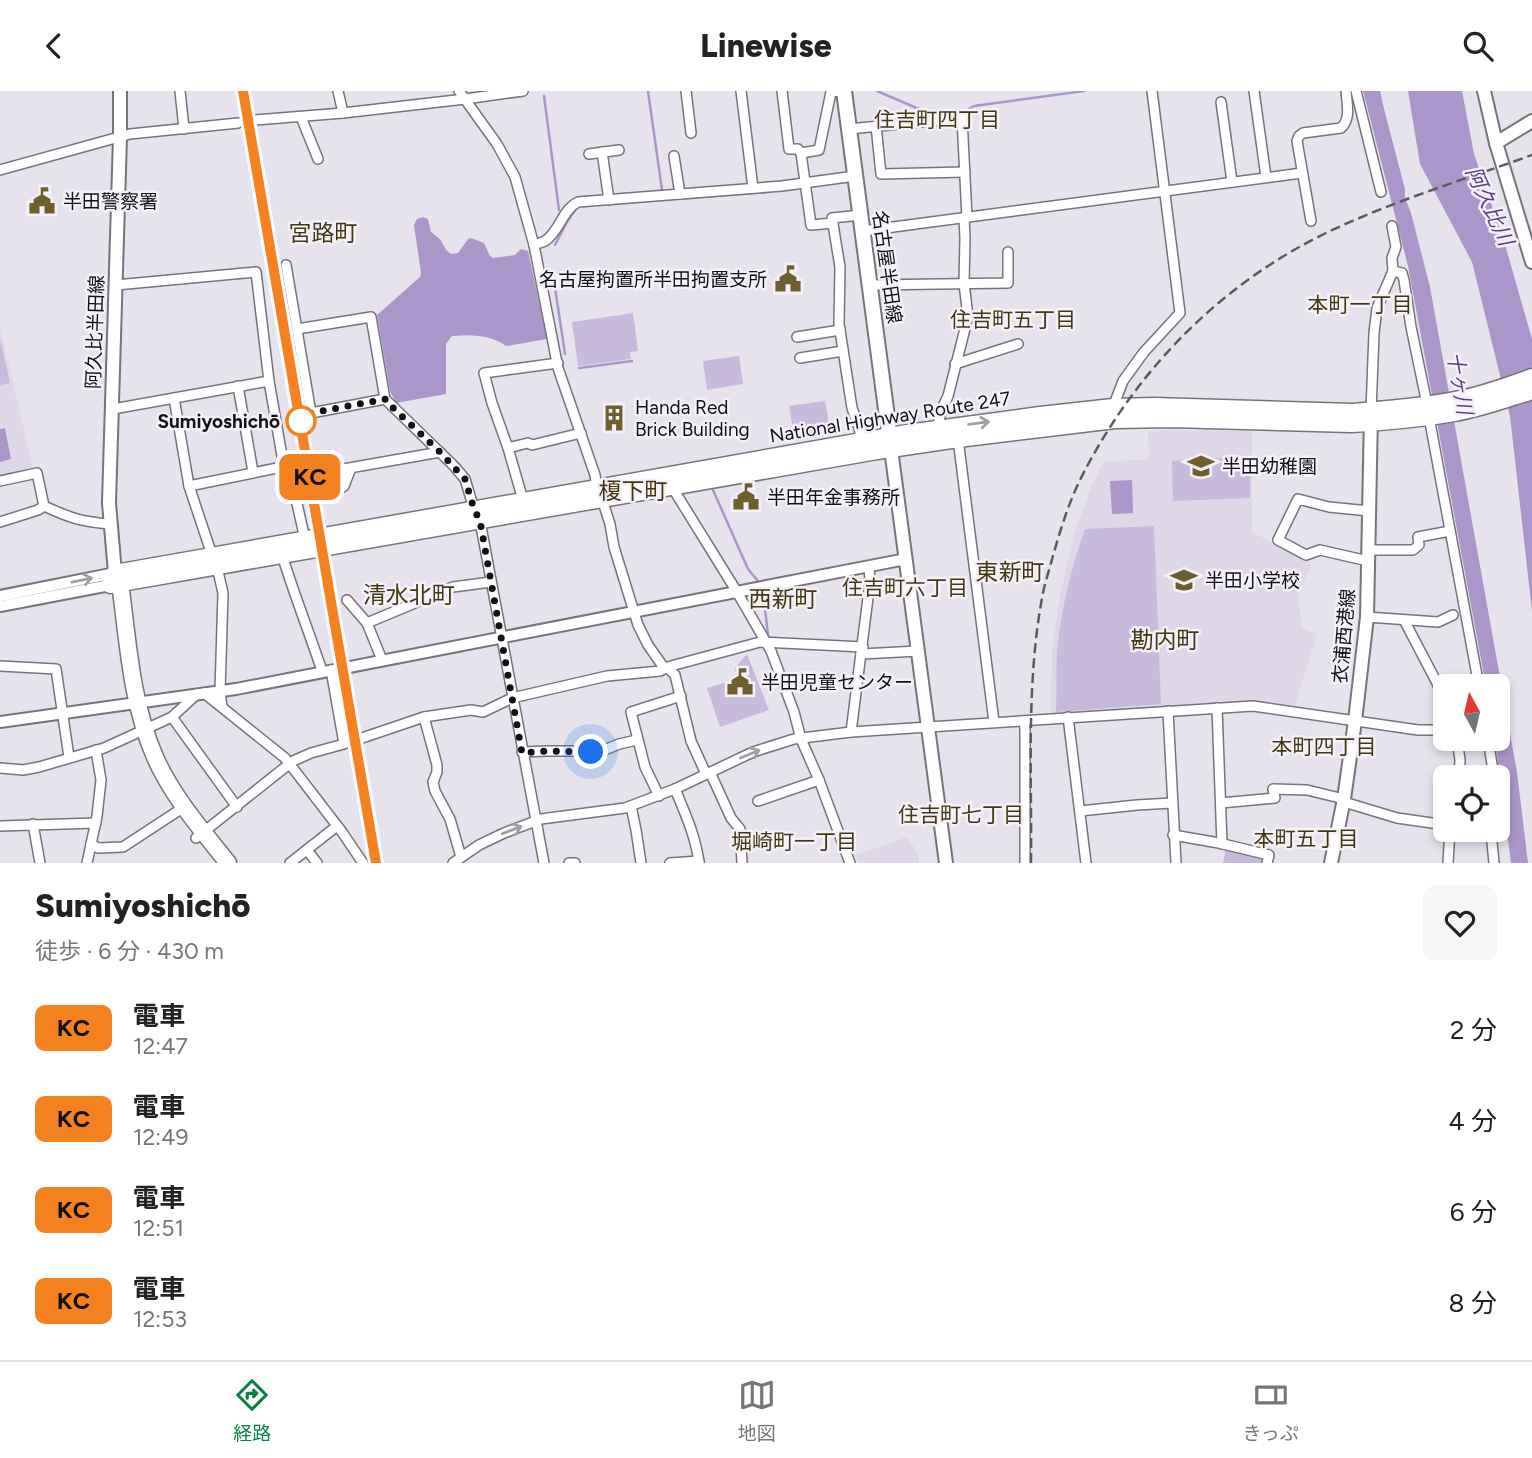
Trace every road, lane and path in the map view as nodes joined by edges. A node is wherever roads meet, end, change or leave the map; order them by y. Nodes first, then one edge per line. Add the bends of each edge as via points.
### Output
1 (120, 91) edge
2 (180, 91) edge
3 (338, 91) edge
4 (523, 91) edge
5 (685, 91) edge
6 (741, 91) edge
7 (782, 91) edge
8 (841, 91) edge
9 (1152, 91) edge
10 (1254, 91) edge
11 (1346, 91) edge
12 (1356, 91) edge
13 (1484, 91) edge
14 (475, 94) edge
15 (462, 95) edge
16 (1221, 102) dead end
17 (343, 113) junction
18 (301, 117) junction
19 (255, 120) dead end
20 (1532, 121) edge
21 (237, 123) dead end
22 (876, 126) junction
23 (184, 129) junction
24 (849, 129) junction
25 (691, 133) dead end
26 (120, 137) junction
27 (1496, 143) junction
28 (620, 150) dead end
29 (602, 152) junction
30 (801, 153) junction
31 (589, 154) dead end
32 (674, 156) dead end
33 (318, 159) dead end
34 (0, 167) edge
35 (965, 172) junction
36 (1302, 173) junction
37 (855, 176) junction
38 (1266, 177) junction
39 (805, 182) junction
40 (1232, 182) junction
41 (753, 188) junction
42 (1164, 190) junction
43 (1381, 192) dead end
44 (680, 194) junction
45 (609, 200) junction
46 (861, 215) junction
47 (966, 218) junction
48 (1311, 221) dead end
49 (833, 223) junction
50 (1392, 226) dead end
51 (863, 231) junction
52 (534, 245) junction
53 (1008, 252) dead end
54 (1532, 262) edge
55 (286, 265) dead end
56 (1393, 271) junction
57 (964, 283) junction
58 (116, 285) junction
59 (870, 285) junction
60 (297, 329) junction
61 (839, 330) junction
62 (797, 337) dead end
63 (1018, 344) dead end
64 (843, 351) junction
65 (800, 358) dead end
66 (558, 363) junction
67 (956, 365) junction
68 (1532, 377) edge
69 (269, 381) junction
70 (239, 386) junction
71 (1532, 391) edge
72 (174, 397) junction
73 (386, 399) junction
74 (1464, 405) junction
75 (1113, 407) junction
76 (113, 409) junction
77 (1431, 410) junction
78 (1371, 417) junction
79 (940, 428) junction
80 (581, 433) junction
81 (958, 439) junction
82 (862, 442) junction
83 (891, 443) junction
84 (508, 448) junction
85 (440, 452) junction
86 (287, 466) junction
87 (351, 468) dead end
88 (253, 472) junction
89 (0, 481) edge
90 (189, 485) junction
91 (671, 487) junction
92 (599, 493) junction
93 (523, 500) junction
94 (44, 506) junction
95 (1369, 511) junction
96 (477, 515) junction
97 (0, 522) edge
98 (110, 524) junction
99 (1450, 531) junction
100 (305, 539) junction
101 (282, 555) junction
102 (1369, 555) junction
103 (906, 559) junction
104 (214, 561) junction
105 (869, 566) junction
106 (115, 580) junction
107 (491, 582) junction
108 (737, 592) junction
109 (0, 596) edge
110 (347, 600) dead end
111 (0, 606) edge
112 (634, 611) junction
113 (1453, 615) dead end
114 (1367, 617) junction
115 (1404, 620) junction
116 (367, 623) junction
117 (500, 636) junction
118 (766, 642) junction
119 (918, 650) junction
120 (862, 651) junction
121 (382, 660) junction
122 (0, 666) edge
123 (667, 668) junction
124 (327, 671) junction
125 (1477, 674) edge
126 (1433, 675) edge
127 (220, 691) junction
128 (201, 694) junction
129 (681, 696) junction
130 (512, 698) junction
131 (132, 704) junction
132 (222, 707) junction
133 (1217, 708) junction
134 (1168, 711) junction
135 (62, 713) junction
136 (172, 717) junction
137 (424, 717) junction
138 (1068, 717) junction
139 (1024, 721) junction
140 (1356, 721) junction
141 (0, 722) edge
142 (994, 722) junction
143 (929, 727) junction
144 (1433, 730) edge
145 (140, 732) junction
146 (851, 732) junction
147 (359, 739) dead end
148 (801, 739) junction
149 (637, 740) junction
150 (96, 750) junction
151 (522, 753) junction
152 (69, 757) junction
153 (290, 765) junction
154 (0, 768) edge
155 (708, 773) junction
156 (819, 780) junction
157 (675, 789) junction
158 (659, 796) junction
159 (1344, 800) junction
160 (758, 801) dead end
161 (1172, 803) junction
162 (1221, 803) junction
163 (631, 806) junction
164 (237, 807) junction
165 (180, 809) junction
166 (1080, 811) junction
167 (536, 821) junction
168 (96, 823) junction
169 (1433, 823) edge
170 (33, 824) junction
171 (0, 826) edge
172 (337, 826) junction
173 (1173, 835) junction
174 (200, 836) junction
175 (1449, 842) edge
176 (1492, 842) edge
177 (91, 844) junction
178 (1222, 844) junction
179 (307, 850) junction
180 (457, 860) edge
181 (699, 862) edge
182 (40, 863) edge
183 (87, 863) edge
184 (216, 863) edge
185 (228, 863) edge
186 (290, 863) edge
187 (317, 863) edge
188 (363, 863) edge
189 (544, 863) edge
190 (569, 863) edge
191 (575, 863) edge
192 (640, 863) edge
193 (670, 863) edge
194 (742, 863) edge
195 (850, 863) edge
196 (946, 863) edge
197 (1025, 863) edge
198 (1086, 863) edge
199 (1175, 863) edge
200 (1267, 863) edge
201 (1331, 863) edge
202 (1448, 863) edge
203 (1494, 863) edge

1 - 26 main road, 阿久比半田線
2 - 23 street
3 - 17 street
4 - 14 street
5 - 25 street
6 - 41 street
7 - 30 street via 789,149
8 - 24 main road, 名古屋半田線
8 - 30 street via 831,92 818,150
9 - 42 street
10 - 38 street
11 - 36 street via 1345,125 1299,136
12 - 43 street
13 - 27 main road
14 - 15 street
15 - 17 street
15 - 52 street via 515,177
16 - 40 street
17 - 18 street
18 - 19 street
18 - 33 street
20 - 27 main road
21 - 23 street
22 - 24 street
22 - 35 street via 881,174
22 - 35 street via 962,118
23 - 26 street
24 - 37 main road, 名古屋半田線
26 - 34 street
26 - 58 main road, 阿久比半田線
27 - 54 main road
28 - 29 street
29 - 31 street
29 - 45 street
30 - 39 street
32 - 44 street
35 - 47 street
36 - 38 street
36 - 48 street
37 - 39 street
37 - 46 main road, 名古屋半田線
38 - 40 street
39 - 41 street
39 - 49 street via 811,225
40 - 42 street
41 - 44 street
42 - 47 street
42 - 75 street via 1180,313 1122,381
44 - 45 street
45 - 52 street via 575,203 551,235
46 - 49 street via 832,218
46 - 51 main road, 名古屋半田線
47 - 51 street
47 - 57 street
49 - 61 street via 840,267
50 - 56 street via 1396,247
51 - 59 main road, 名古屋半田線
52 - 66 street
53 - 57 street via 1008,283
55 - 60 street
56 - 77 street via 1402,273
56 - 78 street via 1377,308
57 - 59 street
57 - 67 street via 968,317
58 - 69 street via 256,272
58 - 76 main road, 阿久比半田線
59 - 83 main road, 名古屋半田線
60 - 73 street via 371,317
60 - 73 street via 311,413
61 - 62 street
61 - 64 street
63 - 67 street
64 - 65 street
64 - 82 street
66 - 80 street
66 - 84 street via 484,373
67 - 79 street
68 - 74 highway, National Highway Route 247
69 - 70 street
69 - 86 street
70 - 72 street
70 - 88 street
71 - 74 highway, National Highway Route 247
72 - 76 street
72 - 90 street
73 - 85 street
74 - 77 highway, National Highway Route 247
75 - 78 highway, National Highway Route 247 via 1352,412
79 -> 75 highway, National Highway Route 247
76 - 98 main road, 阿久比半田線
77 - 78 highway, National Highway Route 247
77 - 99 street
78 - 81 highway, National Highway Route 247 via 1351,424 1115,420
78 - 95 main road, 衣浦西港線
79 - 83 highway, National Highway Route 247
80 - 84 street
80 - 92 street
81 - 83 highway, National Highway Route 247
81 - 142 street
82 - 83 highway, National Highway Route 247
82 - 92 highway, National Highway Route 247
83 - 91 highway, National Highway Route 247
83 - 103 main road
84 - 93 street
85 - 87 street
85 - 96 street via 465,479
86 - 88 street
86 - 100 street
88 - 90 street
89 - 94 street via 37,473
90 - 104 street
91 - 92 highway, National Highway Route 247
91 - 108 street
92 - 93 highway, National Highway Route 247
92 - 96 highway, National Highway Route 247
92 - 112 street
93 - 96 highway, National Highway Route 247
94 - 97 street
94 - 98 street via 86,522
95 - 102 main road, 衣浦西港線
95 - 102 street via 1298,499 1278,540 1307,555 1321,550
96 - 100 highway, National Highway Route 247
96 - 101 highway, National Highway Route 247
96 - 107 street
98 - 106 main road, 阿久比半田線
99 - 102 street via 1418,537 1419,545 1413,549
99 - 125 street
100 - 104 highway, National Highway Route 247
101 - 104 highway, National Highway Route 247
101 - 124 street via 291,588
102 - 114 main road, 衣浦西港線
103 - 105 street
103 - 119 main road
104 - 106 highway, National Highway Route 247
104 - 127 street via 223,593
105 - 108 street
105 - 120 street
109 -> 106 street
106 - 111 street
106 - 131 highway
107 - 116 street via 453,587
107 - 117 street
108 - 112 street
108 - 118 street
110 - 116 street
112 - 117 street
112 - 123 street via 648,645
113 - 115 street via 1438,622
114 - 115 street
114 - 140 main road, 衣浦西港線
115 - 126 street
116 - 121 street
117 - 121 street
117 - 130 street
118 - 120 street
118 - 123 street
118 - 148 street
119 - 120 street
119 - 143 main road
120 - 146 street
121 - 124 street
122 - 135 street via 56,669
123 - 129 street via 675,675
123 - 130 street
124 - 127 street
124 - 153 street via 344,744 311,753
127 - 128 street
127 - 132 street
128 - 131 street
128 - 132 street
128 - 136 street
129 - 149 street via 631,712
129 - 155 street via 691,741
130 - 137 street via 483,712
130 - 151 street
131 - 135 street
131 - 145 highway
132 - 153 street
133 - 134 street
133 - 140 street via 1253,706
133 - 162 street
134 - 138 street
134 - 161 street
135 - 141 street
135 - 152 street
136 - 145 street
136 - 164 street
137 - 147 street
137 - 180 street via 437,765 435,791 450,820
138 - 139 street
138 - 166 street
139 - 142 street
139 - 197 street
140 - 144 street
140 - 159 main road, 衣浦西港線
142 - 143 street
143 - 146 street
143 - 196 main road
145 - 150 street
145 - 165 highway
146 - 148 street
155 -> 148 street via 753,752
148 - 156 street
149 - 151 street via 602,751
149 - 158 street
150 - 152 street
150 - 168 street via 101,780
151 - 167 street
152 - 154 street via 31,769
153 - 164 street
153 - 172 street
155 - 157 street
155 - 194 street via 740,829
156 - 160 street
156 - 195 street
157 - 158 street
157 - 181 street
158 - 163 street
159 - 162 street via 1307,790 1273,789 1275,798
159 - 169 street via 1397,818
159 - 201 main road, 衣浦西港線
161 - 166 street
161 - 173 street
162 - 178 street
163 - 167 street
163 - 192 street
164 - 174 street
165 - 174 highway
165 - 177 street via 123,847
166 - 198 street
180 -> 167 street via 479,845
167 - 189 street
168 - 170 street
168 - 177 street
170 - 171 street
170 - 182 street
172 - 179 street
172 - 188 street
173 - 178 street
173 - 199 street
174 - 184 highway
174 - 185 highway
175 - 202 street
176 - 203 street
177 - 183 street
178 - 200 street via 1269,855
179 - 186 street
179 - 187 street
181 - 193 street
190 - 191 street

